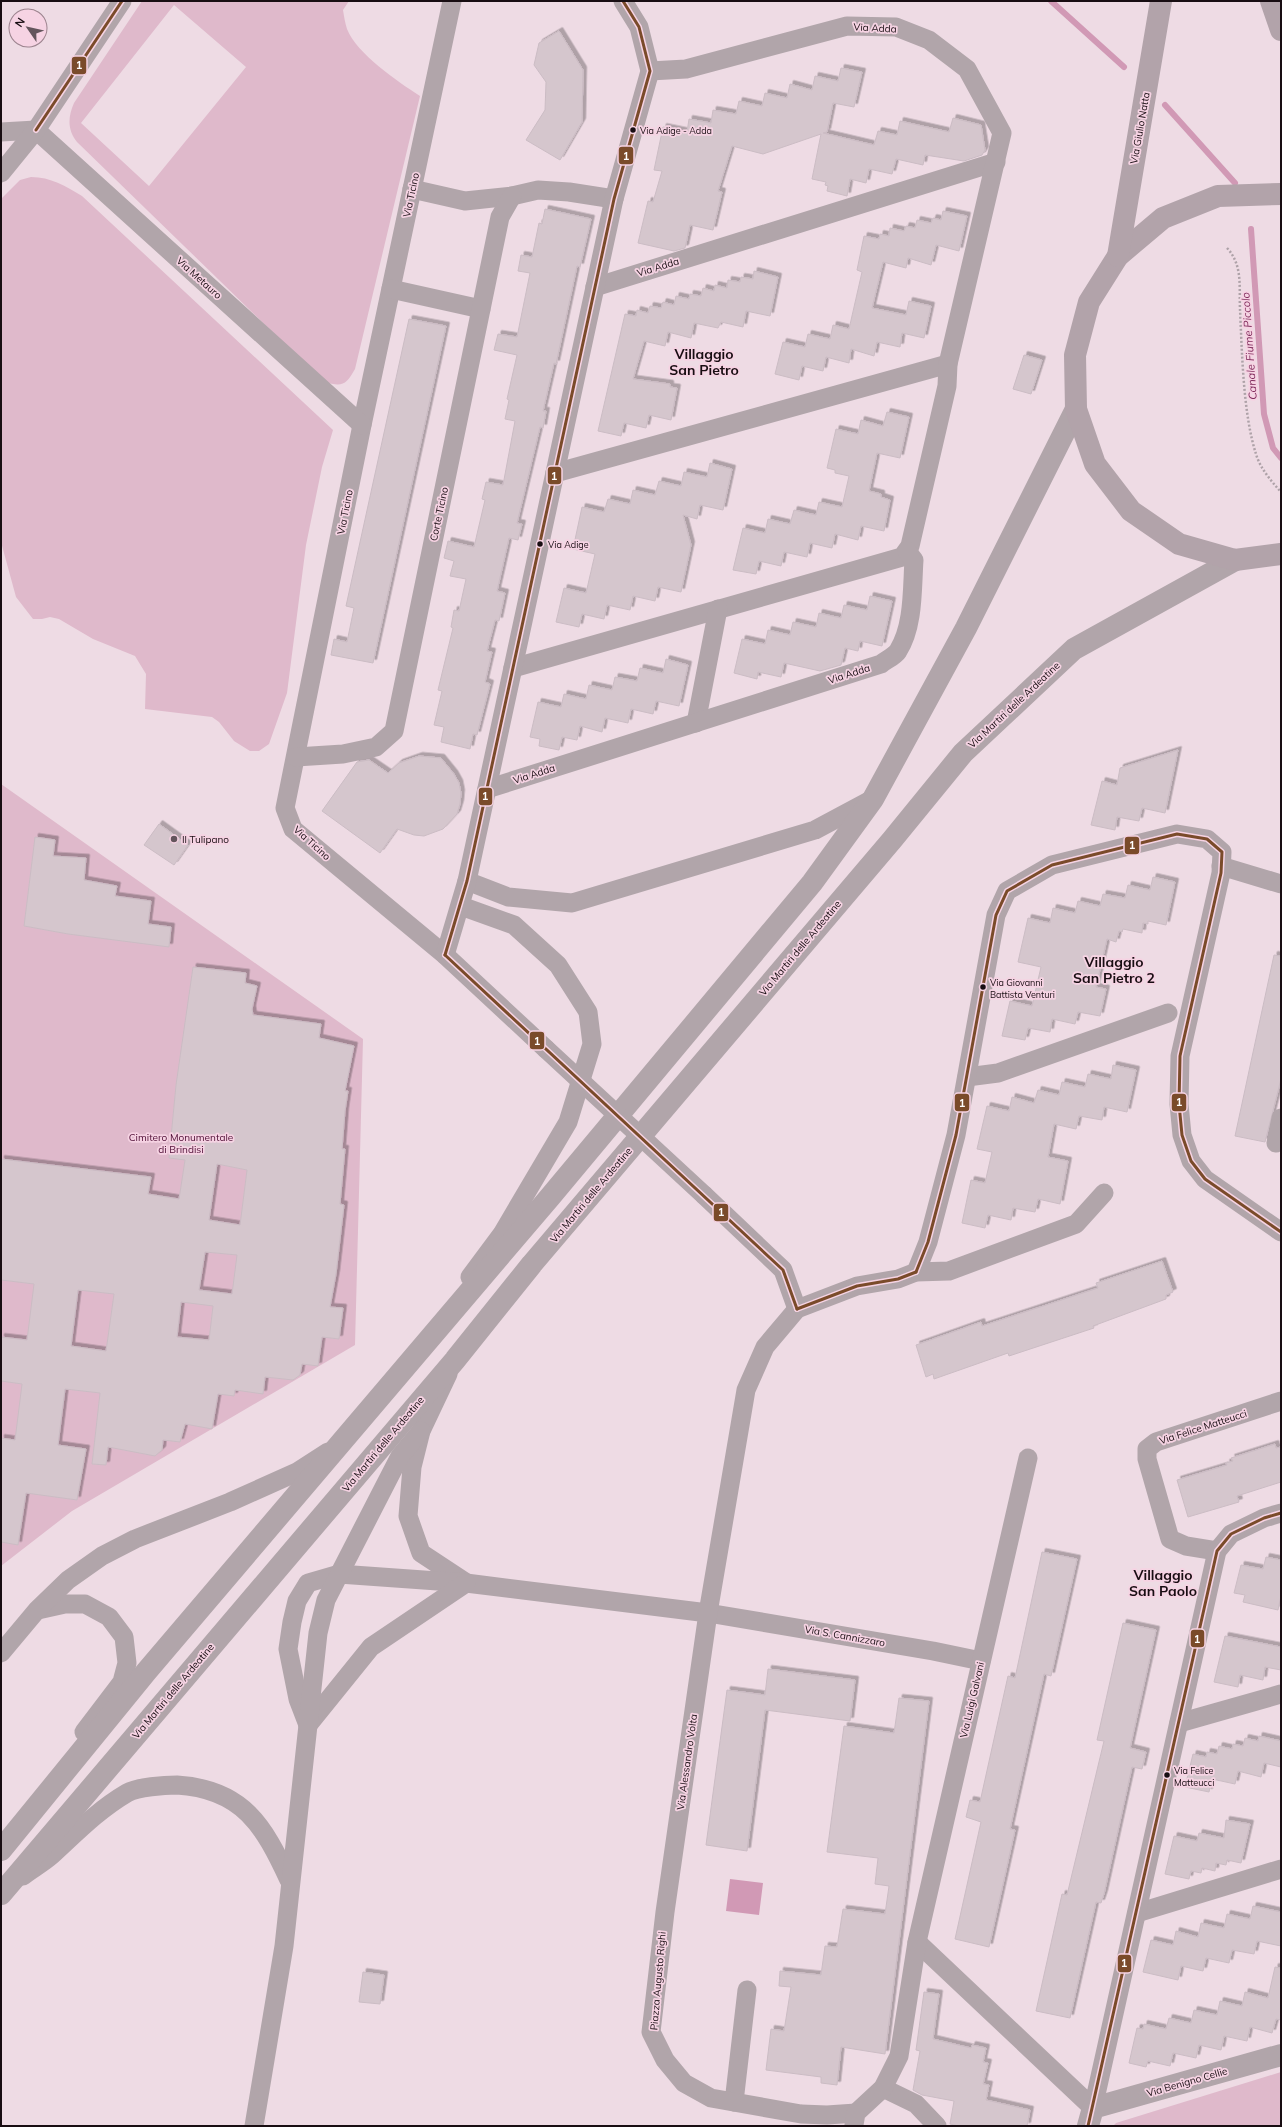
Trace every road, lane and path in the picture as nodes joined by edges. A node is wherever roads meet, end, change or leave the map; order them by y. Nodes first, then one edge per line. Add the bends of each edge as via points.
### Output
1 (122, 1) edge
2 (452, 1) edge
3 (623, 1) edge
4 (1161, 1) edge
5 (1271, 1) edge
6 (1281, 30) edge
7 (650, 71) junction
8 (36, 130) junction
9 (1, 132) edge
10 (996, 162) junction
11 (1, 174) edge
12 (412, 189) junction
13 (1281, 194) edge
14 (512, 196) junction
15 (614, 199) junction
16 (1227, 248) dead end
17 (1118, 256) junction
18 (595, 287) junction
19 (391, 289) junction
20 (481, 308) junction
21 (948, 364) junction
22 (1076, 409) junction
23 (362, 425) junction
24 (555, 473) junction
25 (1281, 492) edge
26 (907, 550) junction
27 (1281, 554) edge
28 (1235, 560) junction
29 (718, 610) junction
30 (513, 668) junction
31 (696, 723) junction
32 (296, 757) junction
33 (487, 789) junction
34 (873, 799) junction
35 (1221, 866) junction
36 (467, 881) junction
37 (1281, 884) edge
38 (461, 906) junction
39 (445, 956) junction
40 (1168, 1013) dead end
41 (967, 1077) junction
42 (1281, 1118) edge
43 (1276, 1143) dead end
44 (1104, 1193) dead end
45 (1281, 1232) edge
46 (916, 1272) junction
47 (797, 1308) junction
48 (424, 1346) junction
49 (455, 1360) junction
50 (1281, 1401) edge
51 (421, 1431) junction
52 (340, 1444) junction
53 (1028, 1458) dead end
54 (1281, 1513) edge
55 (1217, 1551) junction
56 (339, 1574) junction
57 (466, 1582) junction
58 (36, 1610) junction
59 (708, 1613) junction
60 (1, 1653) edge
61 (981, 1661) junction
62 (1281, 1694) edge
63 (1179, 1723) junction
64 (308, 1725) junction
65 (75, 1759) junction
66 (1, 1850) edge
67 (1281, 1869) edge
68 (289, 1880) junction
69 (3, 1891) edge
70 (665, 1912) joint
71 (1137, 1914) junction
72 (917, 1942) junction
73 (747, 1990) dead end
74 (1281, 2055) edge
75 (883, 2088) junction
76 (734, 2102) junction
77 (1090, 2117) edge
78 (855, 2120) edge
79 (254, 2126) edge
80 (937, 2126) edge

1 - 8 street
2 - 12 street, Via Ticino
3 - 7 street via 639,27
4 - 17 main road, Via Giulio Natta
5 - 6 main road
7 - 10 street, Via Adda via 686,69 847,26 896,27 929,40 967,69 1002,133
7 - 15 street
8 - 9 street
8 - 11 street
8 - 23 street, Via Metauro
10 - 18 street, Via Adda
10 - 21 street, Via Adda
12 - 14 street via 465,202
12 - 19 street, Via Ticino
13 - 17 main road via 1218,196 1163,218
14 - 15 street via 538,190
14 - 20 street, Corte Ticino via 500,217
15 - 18 street
16 - 25 path via 1239,270 1247,410 1256,455
17 - 22 main road via 1089,302 1075,355
18 - 24 street
19 - 20 street
19 - 23 street, Via Ticino
20 - 32 street, Corte Ticino via 394,731 376,747 343,754
21 - 24 street
21 - 26 street, Via Adda via 947,386
22 - 28 main road via 1095,464 1131,511 1179,544
22 - 34 street via 966,628
23 - 32 street, Via Ticino
24 - 30 street
26 - 29 street via 902,557
26 - 31 street, Via Adda via 914,560 910,613 898,652 881,664
27 - 28 main road
28 - 49 street, Via Martiri delle Ardeatine via 1074,650 963,753 532,1264
29 - 30 street
29 - 31 street
30 - 33 street
31 - 33 street, Via Adda
32 - 39 street, Via Ticino via 285,808 293,829
33 - 36 street
34 - 36 street via 815,830 572,903 508,897
34 - 48 street via 812,883
35 - 37 street
35 - 41 street via 1222,852 1215,844 1207,839 1177,834 1052,865 1007,891 996,915
35 - 45 street via 1180,1056 1179,1104 1182,1135 1191,1161 1205,1179
36 - 38 street
38 - 39 street
38 - 48 street via 514,925 558,965 588,1012 592,1044 568,1122 502,1234 449,1304
39 - 47 street, Via Ticino, bridge via 783,1270
40 - 41 street via 998,1073
41 - 46 street via 956,1134 928,1242
42 - 43 street
44 - 46 street via 1076,1224 949,1271
46 - 47 street via 898,1279 857,1286
47 - 59 street, Via Alessandro Volta via 765,1347 746,1390
48 - 52 street
49 - 51 street
49 - 69 street, Via Martiri delle Ardeatine
50 - 55 street, Via Felice Matteucci via 1156,1442 1147,1449 1147,1459 1170,1539 1186,1546
51 - 56 street via 400,1456
51 - 57 street via 412,1467 408,1516 421,1553
52 - 58 street via 297,1472 230,1502 135,1539 102,1556 68,1580
52 - 65 street
53 - 61 street, Via Luigi Galvani
54 - 55 street via 1231,1534
55 - 63 street
56 - 57 street, Via S. Cannizzaro
56 - 64 street via 326,1600 318,1633
56 - 64 street via 308,1584 297,1601 292,1622 288,1649 298,1699
57 - 59 street, Via S. Cannizzaro
57 - 64 street via 371,1647
58 - 60 street
58 - 65 street via 65,1604 85,1604 109,1617 124,1637 127,1663 122,1682 82,1734
59 - 61 street, Via S. Cannizzaro
59 - 70 street, Via Alessandro Volta
61 - 72 street, Via Luigi Galvani
62 - 63 street
63 - 71 street
64 - 68 street
65 - 66 street
67 - 71 street
68 - 69 street via 271,1842 248,1811 223,1795 198,1786 167,1785 128,1792 92,1817 51,1856
68 - 79 street via 284,1946
70 - 76 street, Piazza Augusto Righi via 651,2032 665,2060 684,2083 711,2098
71 - 77 street
72 - 75 street, Via Luigi Galvani via 899,2056
72 - 77 street
73 - 76 street
74 - 77 street, Via Benigno Cellie
75 - 78 street
75 - 80 street via 916,2104
76 - 78 street, Piazza Augusto Righi via 801,2114

